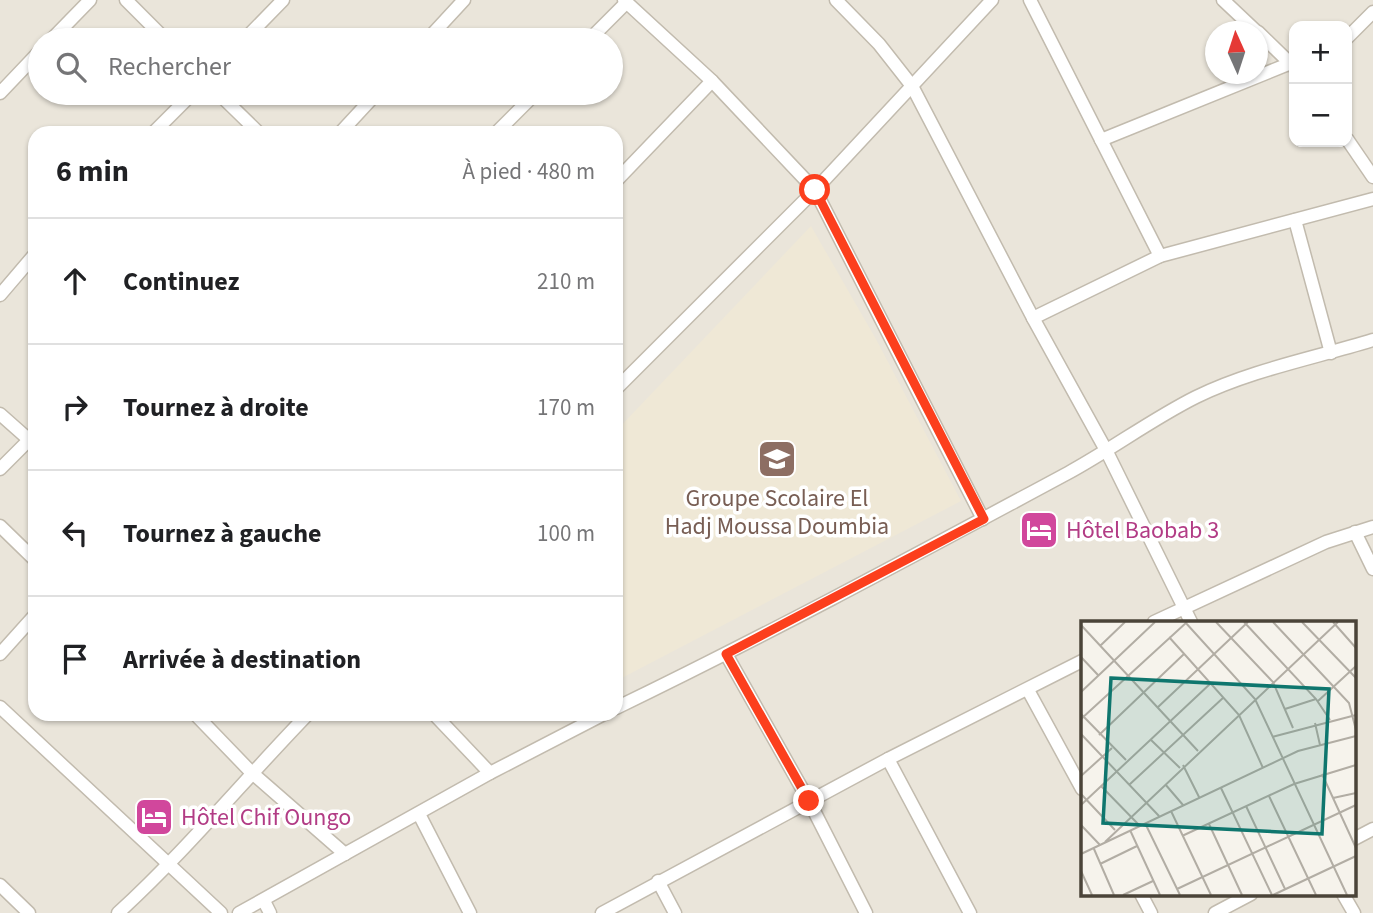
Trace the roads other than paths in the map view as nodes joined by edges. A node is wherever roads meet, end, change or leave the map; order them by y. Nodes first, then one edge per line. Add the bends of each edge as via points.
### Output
1 (90, 0) edge
2 (126, 0) edge
3 (283, 0) edge
4 (464, 0) edge
5 (836, 0) edge
6 (992, 0) edge
7 (1030, 0) edge
8 (1223, 0) edge
9 (625, 1) edge
10 (1373, 12) edge
11 (1245, 21) edge
12 (63, 28) edge
13 (154, 28) edge
14 (256, 28) edge
15 (438, 28) edge
16 (600, 28) edge
17 (1352, 33) edge
18 (1268, 42) edge
19 (1289, 62) edge
20 (28, 64) edge
21 (1289, 66) edge
22 (712, 81) junction
23 (912, 86) junction
24 (0, 93) edge
25 (181, 105) edge
26 (230, 105) edge
27 (366, 105) edge
28 (524, 105) edge
29 (160, 126) edge
30 (252, 126) edge
31 (346, 126) edge
32 (503, 126) edge
33 (1101, 140) junction
34 (1352, 146) edge
35 (623, 174) edge
36 (1373, 177) edge
37 (815, 190) junction
38 (1373, 199) edge
39 (1295, 220) junction
40 (1160, 256) junction
41 (28, 262) edge
42 (0, 295) edge
43 (1033, 318) junction
44 (1373, 340) edge
45 (1331, 353) junction
46 (623, 383) edge
47 (0, 414) edge
48 (28, 438) edge
49 (28, 445) edge
50 (1107, 452) junction
51 (0, 469) edge
52 (984, 519) junction
53 (0, 526) edge
54 (1373, 527) edge
55 (1355, 532) junction
56 (28, 553) edge
57 (1373, 569) edge
58 (1183, 607) junction
59 (1156, 621) edge
60 (1190, 621) edge
61 (28, 623) edge
62 (0, 654) edge
63 (726, 654) junction
64 (1081, 662) edge
65 (1028, 690) junction
66 (623, 705) edge
67 (0, 707) edge
68 (202, 721) edge
69 (300, 721) edge
70 (440, 721) edge
71 (583, 721) edge
72 (888, 759) junction
73 (251, 772) junction
74 (491, 773) junction
75 (1081, 785) edge
76 (809, 801) junction
77 (419, 814) junction
78 (1373, 829) edge
79 (1356, 838) edge
80 (345, 853) junction
81 (170, 865) junction
82 (659, 881) junction
83 (0, 885) edge
84 (1142, 895) edge
85 (1249, 895) edge
86 (1344, 895) edge
87 (264, 901) junction
88 (29, 913) edge
89 (118, 913) edge
90 (221, 913) edge
91 (239, 913) edge
92 (270, 913) edge
93 (470, 913) edge
94 (603, 913) edge
95 (675, 913) edge
96 (866, 913) edge
97 (970, 913) edge
98 (1151, 913) edge
99 (1215, 913) edge
100 (1354, 913) edge

1 - 12 street
2 - 13 street
3 - 14 street
4 - 15 street
5 - 23 street
6 - 23 street
7 - 33 street
8 - 11 street
9 - 16 street
9 - 22 street
10 - 17 street
18 - 19 street
20 - 24 street
21 - 33 street
22 - 35 street
22 - 37 street
23 - 37 street
23 - 43 street
25 - 29 street
26 - 30 street
27 - 31 street
28 - 32 street
33 - 40 street
34 - 36 street
37 - 46 street
37 - 52 street
38 - 39 street
39 - 40 street
39 - 45 street
40 - 43 street
41 - 42 street
43 - 50 street
44 - 45 street
45 - 50 street via 1238,380 1195,398
47 - 48 street
49 - 51 street
50 - 52 street
50 - 58 street
52 - 63 street
53 - 56 street
54 - 55 street
55 - 57 street
55 - 58 street
58 - 59 street
58 - 60 street
61 - 62 street
63 - 66 street
63 - 76 street
64 - 65 street
65 - 72 street
65 - 75 street
67 - 81 street
68 - 73 street
69 - 73 street
70 - 74 street
71 - 74 street
72 - 76 street
72 - 97 street
73 - 80 street
73 - 81 street
74 - 77 street
76 - 82 street
76 - 96 street
77 - 80 street
77 - 93 street
78 - 79 street
80 - 87 street
81 - 89 street
81 - 90 street
82 - 94 street
82 - 95 street
83 - 88 street
84 - 98 street
85 - 99 street
86 - 100 street
87 - 91 street
87 - 92 street

